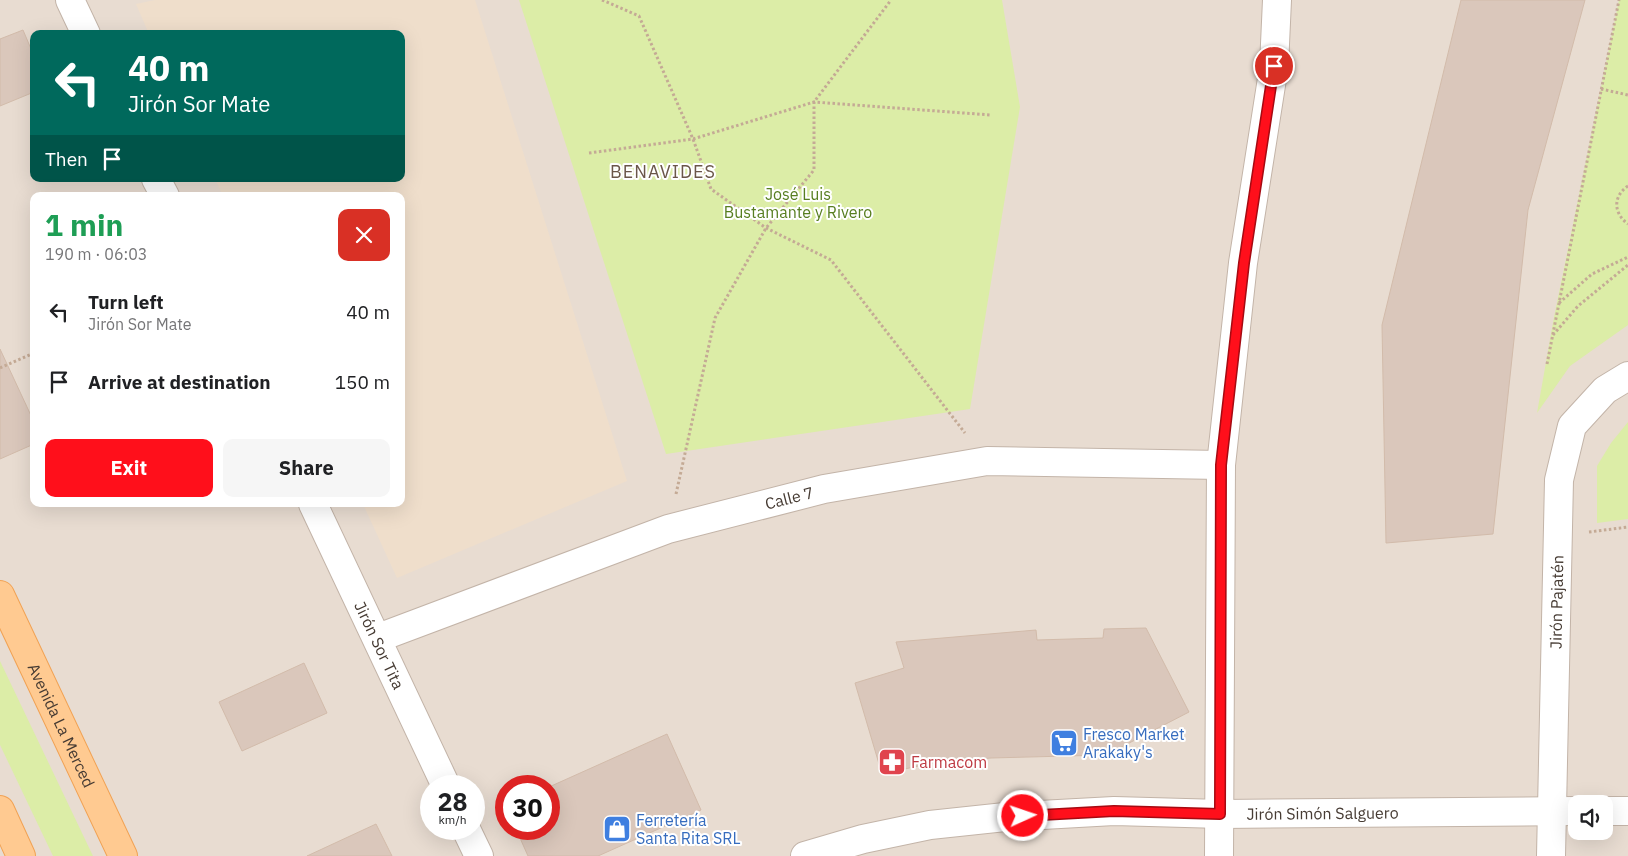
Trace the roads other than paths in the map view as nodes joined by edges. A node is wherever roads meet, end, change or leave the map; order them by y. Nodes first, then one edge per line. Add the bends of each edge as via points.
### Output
1 (70, 0) edge
2 (1278, 0) edge
3 (84, 30) edge
4 (1628, 376) edge
5 (1221, 465) junction
6 (315, 507) edge
7 (0, 595) edge
8 (378, 638) junction
9 (441, 775) edge
10 (0, 810) edge
11 (1564, 811) edge
12 (1613, 811) edge
13 (1628, 812) edge
14 (1220, 814) junction
15 (471, 840) edge
16 (21, 856) edge
17 (123, 856) edge
18 (479, 856) edge
19 (805, 856) edge
20 (1219, 856) edge
21 (1551, 856) edge

1 - 3 street
2 - 5 street via 1274,66 1244,263
4 - 11 street, Jirón Pajatén via 1604,390 1572,426 1559,480 1556,536
5 - 8 street, Calle 7 via 987,462 824,489 668,529
5 - 14 street
6 - 8 street, Jirón Sor Tita
7 - 17 main road, Avenida La Merced
8 - 9 street, Jirón Sor Tita
10 - 16 main road
11 - 14 street, Jirón Simón Salguero
11 - 21 street, Jirón Pajatén
12 - 13 street
14 - 19 street, Jirón Simón Salguero via 1114,811 1005,817 930,825 863,839
14 - 20 street
15 - 18 street

